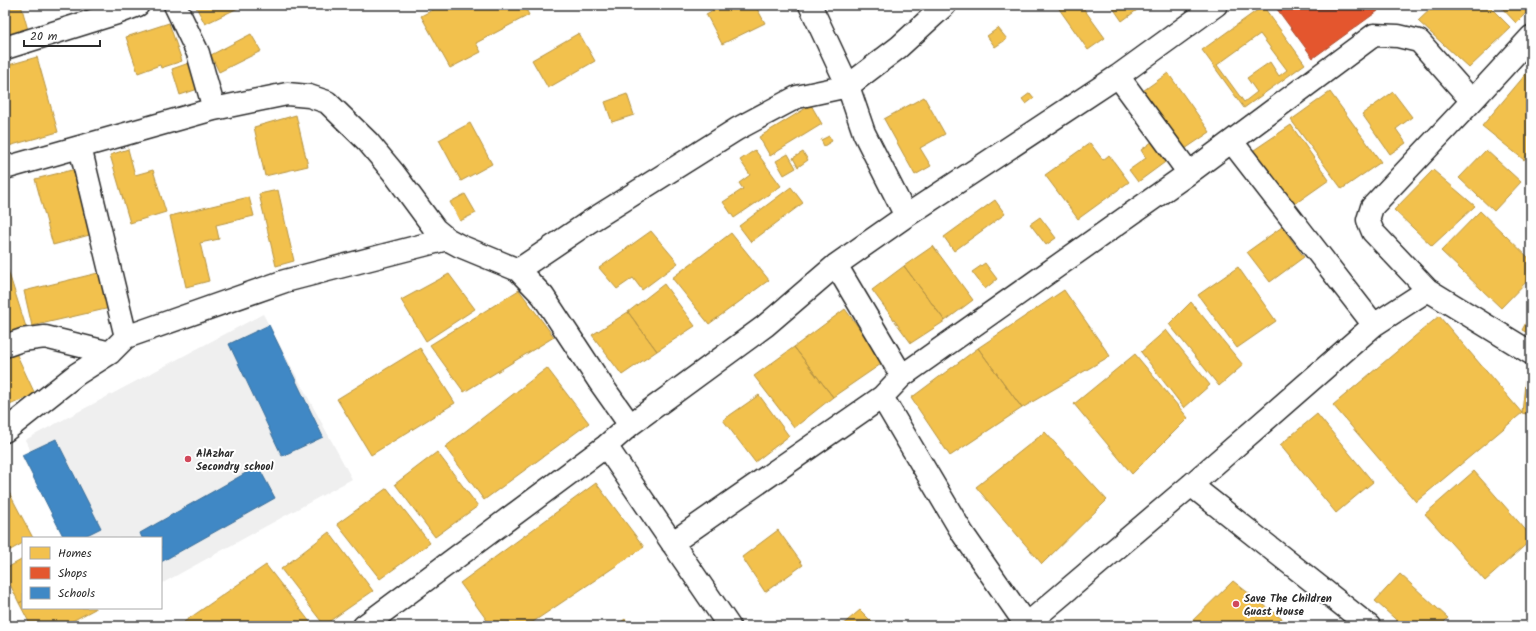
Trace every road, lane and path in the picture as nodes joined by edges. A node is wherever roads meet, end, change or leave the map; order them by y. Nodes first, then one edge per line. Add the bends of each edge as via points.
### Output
1 (138, 5) edge
2 (175, 5) edge
3 (810, 5) edge
4 (945, 5) edge
5 (1216, 5) edge
6 (1531, 37) edge
7 (5, 48) edge
8 (1118, 76) junction
9 (848, 86) junction
10 (1472, 101) junction
11 (214, 109) junction
12 (1232, 142) junction
13 (80, 147) junction
14 (5, 168) edge
15 (1189, 174) junction
16 (906, 216) junction
17 (447, 239) junction
18 (836, 265) junction
19 (518, 270) junction
20 (1428, 290) junction
21 (1374, 325) junction
22 (126, 337) junction
23 (5, 346) edge
24 (110, 353) junction
25 (1531, 353) edge
26 (902, 376) junction
27 (882, 397) junction
28 (630, 425) junction
29 (5, 431) edge
30 (606, 446) junction
31 (1192, 485) junction
32 (672, 542) junction
33 (364, 626) edge
34 (730, 626) edge
35 (1026, 626) edge
36 (1369, 626) edge

1 - 7 street
2 - 11 street via 198,53
3 - 9 street
4 - 9 street via 899,47
5 - 8 street
6 - 10 street
8 - 15 street
8 - 16 street
9 - 16 street via 864,133
9 - 19 street via 797,97 737,129
10 - 12 street via 1419,41 1398,36 1374,35
10 - 20 street via 1372,207 1368,220 1373,232
11 - 13 street
11 - 17 street via 287,94 309,96 327,102 368,142 435,229
12 - 15 street
12 - 21 street
13 - 14 street
13 - 22 street
15 - 26 street
16 - 18 street
17 - 19 street
17 - 22 street via 285,281
18 - 26 street
18 - 28 street via 765,326
19 - 28 street via 543,296
20 - 21 street
20 - 25 street
21 - 31 street
22 - 24 street
23 - 24 street via 22,340 45,337
24 - 29 street via 77,374
26 - 27 street
27 - 32 street
27 - 35 street via 963,534
28 - 30 street
30 - 32 street
30 - 33 street
31 - 35 street
31 - 36 street
32 - 34 street

